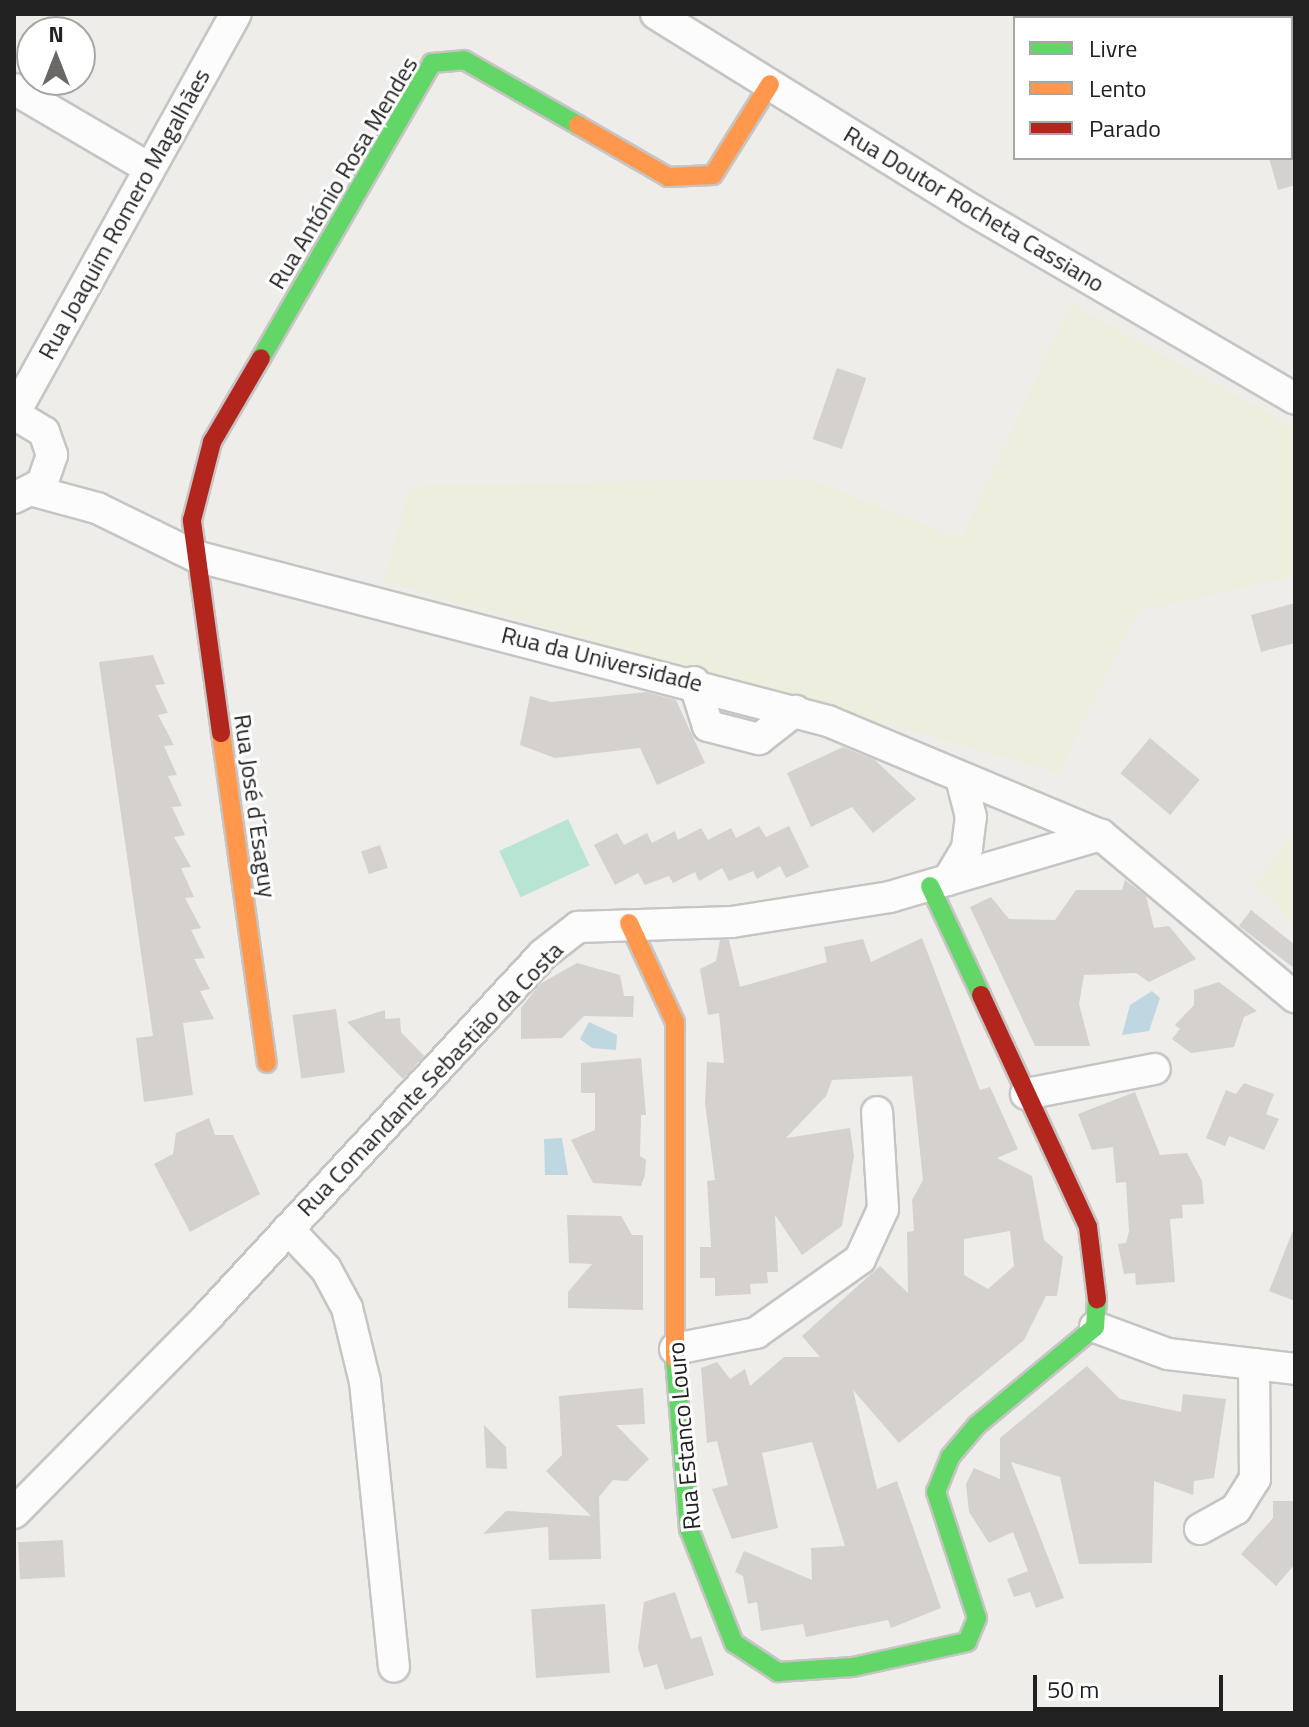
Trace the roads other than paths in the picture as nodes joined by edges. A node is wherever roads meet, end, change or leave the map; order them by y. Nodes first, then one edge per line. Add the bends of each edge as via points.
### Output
1 (236, 14) edge
2 (656, 14) edge
3 (770, 84) junction
4 (14, 89) edge
5 (147, 167) junction
6 (1295, 399) edge
7 (14, 414) edge
8 (33, 485) edge
9 (195, 556) junction
10 (961, 778) junction
11 (1101, 835) junction
12 (939, 883) junction
13 (629, 923) junction
14 (1295, 997) edge
15 (267, 1063) dead end
16 (1155, 1069) dead end
17 (1026, 1094) junction
18 (877, 1112) dead end
19 (288, 1229) junction
20 (1095, 1327) junction
21 (675, 1349) junction
22 (1254, 1364) junction
23 (1295, 1369) edge
24 (14, 1513) edge
25 (1200, 1529) dead end
26 (394, 1667) dead end

1 - 5 street, Rua Joaquim Romero Magalhães
2 - 3 street, Rua Doutor Rocheta Cassiano
3 - 6 street, Rua Doutor Rocheta Cassiano
3 - 9 street, Rua António Rosa Mendes via 713,175 688,179 668,177 464,60 432,63 212,442 192,520
4 - 5 street
5 - 7 street, Rua Joaquim Romero Magalhães
7 - 8 street, Rua da Universidade via 44,432
8 - 9 street, Rua da Universidade via 97,508
9 - 10 street, Rua da Universidade via 795,711
9 - 15 street, Rua José d´Esaguy
10 - 11 street, Rua da Universidade
10 - 12 street via 971,817 967,848
11 - 12 street, Rua Comandante Sebastião da Costa
11 - 14 street, Rua da Universidade
12 - 13 street, Rua Comandante Sebastião da Costa via 732,922
12 - 17 street
13 - 19 street, Rua Comandante Sebastião da Costa via 578,927 542,955
13 - 21 street, Rua Estanco Louro via 675,1022
16 - 17 street
17 - 20 street via 1088,1227 1099,1276
18 - 21 street via 883,1209 860,1259 756,1333
19 - 24 street, Rua Comandante Sebastião da Costa
19 - 26 street via 326,1269 347,1308 365,1382
20 - 21 street, Rua Estanco Louro via 977,1425 936,1492 977,1618 967,1642 948,1651 853,1667 778,1672 734,1643 689,1529
20 - 22 street via 1168,1354
22 - 23 street
22 - 25 street via 1255,1479 1236,1509

